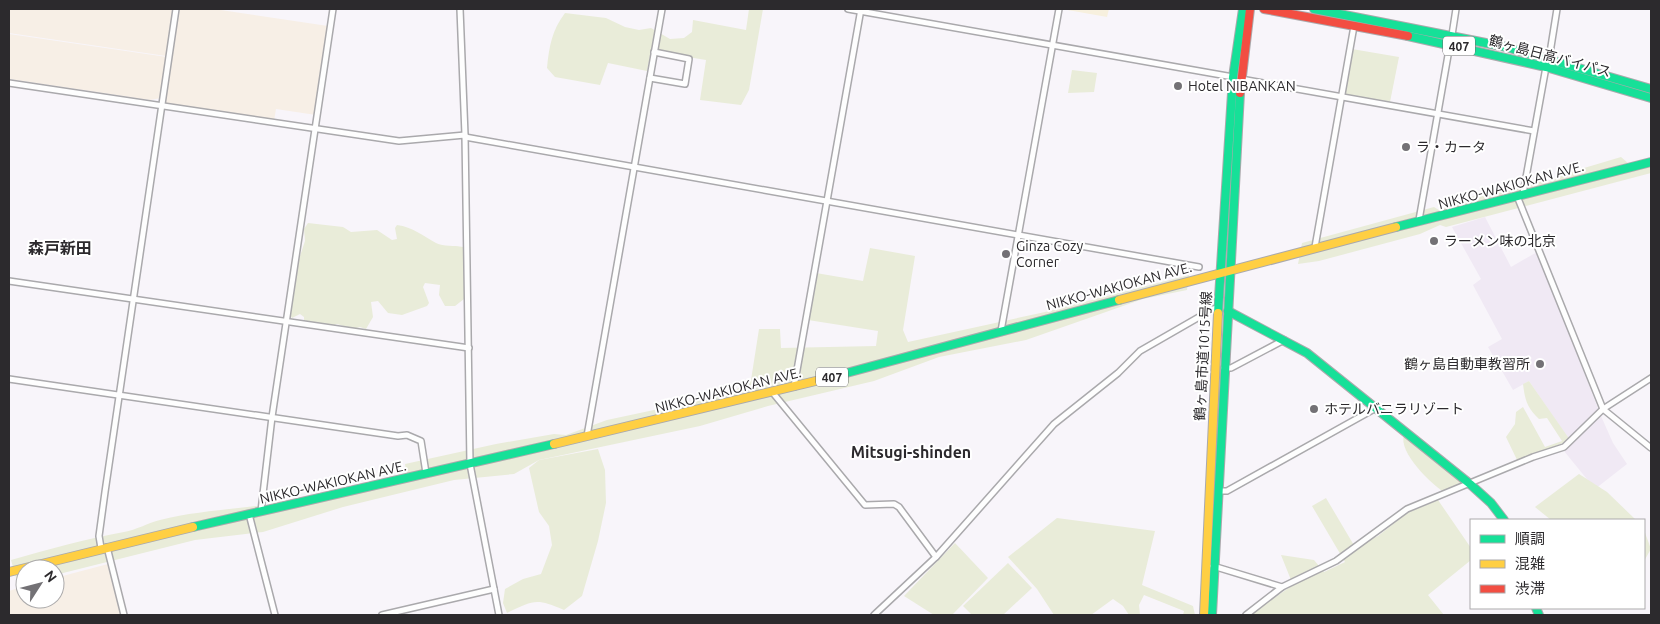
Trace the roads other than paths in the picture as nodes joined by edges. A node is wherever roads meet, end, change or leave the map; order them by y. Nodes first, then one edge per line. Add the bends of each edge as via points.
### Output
1 (176, 9) edge
2 (333, 9) edge
3 (460, 9) edge
4 (662, 9) edge
5 (848, 9) edge
6 (1059, 9) edge
7 (1243, 9) edge
8 (1250, 9) edge
9 (1264, 9) edge
10 (1314, 9) edge
11 (1456, 9) edge
12 (1557, 9) edge
13 (861, 10) edge
14 (1357, 13) edge
15 (1354, 26) junction
16 (1452, 35) junction
17 (1450, 44) junction
18 (1051, 46) junction
19 (654, 52) junction
20 (1548, 63) junction
21 (650, 78) junction
22 (1237, 78) junction
23 (9, 84) edge
24 (1651, 89) edge
25 (1342, 96) junction
26 (1651, 98) edge
27 (162, 106) junction
28 (1437, 113) junction
29 (316, 129) junction
30 (1534, 131) junction
31 (465, 136) junction
32 (1651, 162) edge
33 (634, 167) junction
34 (1520, 196) junction
35 (826, 201) junction
36 (1419, 222) junction
37 (1018, 236) junction
38 (1315, 247) junction
39 (1199, 267) dead end
40 (1229, 270) junction
41 (1220, 272) junction
42 (9, 281) edge
43 (133, 299) junction
44 (1219, 308) junction
45 (1228, 311) junction
46 (287, 322) junction
47 (1001, 331) junction
48 (1284, 340) junction
49 (469, 348) junction
50 (1224, 368) junction
51 (1651, 378) edge
52 (9, 379) edge
53 (794, 387) junction
54 (773, 393) junction
55 (119, 395) junction
56 (1376, 408) junction
57 (1604, 409) junction
58 (272, 417) junction
59 (587, 436) junction
60 (1651, 448) edge
61 (470, 464) junction
62 (426, 474) junction
63 (1470, 484) junction
64 (1218, 491) junction
65 (261, 511) junction
66 (249, 514) junction
67 (1503, 519) edge
68 (104, 547) junction
69 (936, 557) junction
70 (1213, 566) junction
71 (9, 572) edge
72 (1282, 587) junction
73 (494, 589) junction
74 (124, 615) edge
75 (275, 615) edge
76 (382, 615) edge
77 (499, 615) edge
78 (874, 615) edge
79 (1204, 615) edge
80 (1212, 615) edge
81 (1246, 615) edge

1 - 27 street
2 - 29 street
3 - 31 street
4 - 19 street
5 - 13 street
6 - 18 street
7 - 22 main road, 鶴ヶ島市道1015号線
8 - 22 main road, 鶴ヶ島市道1015号線
9 - 15 main road, 鶴ヶ島日高バイパス / 407
10 - 14 main road, 鶴ヶ島日高バイパス / 407
11 - 16 street
12 - 20 street
13 - 18 street
13 - 35 street
14 - 16 main road, 鶴ヶ島日高バイパス / 407
15 - 17 main road, 鶴ヶ島日高バイパス / 407
15 - 25 street
16 - 20 main road, 鶴ヶ島日高バイパス / 407
17 - 20 main road, 鶴ヶ島日高バイパス / 407
17 - 28 street
18 - 22 street
18 - 37 street
19 - 21 street
19 - 21 street via 689,59 685,84
20 - 24 main road, 鶴ヶ島日高バイパス / 407
20 - 26 main road, 鶴ヶ島日高バイパス / 407
20 - 30 street
21 - 33 street
22 - 25 street
22 - 40 main road, 鶴ヶ島市道1015号線
22 - 41 main road, 鶴ヶ島市道1015号線
23 - 27 street
25 - 28 street
25 - 38 street
27 - 29 street
27 - 43 street
28 - 30 street
28 - 36 street
29 - 31 street via 398,140
29 - 46 street
30 - 34 street
31 - 33 street
31 - 49 street
32 - 34 main road, NIKKO-WAKIOKAN AVE. / 407
33 - 35 street
33 - 59 street
34 - 36 main road, NIKKO-WAKIOKAN AVE. / 407
34 - 57 street
35 - 37 street
35 - 53 street
36 - 38 main road, NIKKO-WAKIOKAN AVE. / 407
37 - 39 street
37 - 47 street
38 - 40 main road, NIKKO-WAKIOKAN AVE. / 407
40 - 41 main road, NIKKO-WAKIOKAN AVE. / 407
40 - 45 main road, 鶴ヶ島市道1015号線
41 - 44 main road, 鶴ヶ島市道1015号線
41 - 47 main road, NIKKO-WAKIOKAN AVE. / 407
42 - 43 street
43 - 46 street
43 - 55 street
44 - 69 street via 1213,308 1148,345 1054,424
44 - 79 main road, 鶴ヶ島市道1015号線
45 - 48 main road
45 - 50 main road, 鶴ヶ島市道1015号線
46 - 49 street
46 - 58 street
47 - 53 main road, NIKKO-WAKIOKAN AVE. / 407
48 - 50 street via 1231,368
48 - 56 main road via 1308,353
49 - 61 street
50 - 64 main road, 鶴ヶ島市道1015号線
51 - 57 street
52 - 55 street
53 - 54 main road, NIKKO-WAKIOKAN AVE. / 407
54 - 59 main road, NIKKO-WAKIOKAN AVE. / 407
54 - 69 street via 865,506 894,504 899,507
55 - 58 street
55 - 68 street via 100,536
56 - 63 main road
56 - 64 street via 1227,491
57 - 60 street
57 - 63 street via 1564,447
58 - 62 street via 416,438 421,441
58 - 65 street
59 - 61 main road, NIKKO-WAKIOKAN AVE. / 407
61 - 62 main road, NIKKO-WAKIOKAN AVE. / 407
61 - 73 street
62 - 65 main road, NIKKO-WAKIOKAN AVE. / 407
63 - 67 main road
63 - 72 street via 1407,509 1336,561
64 - 70 main road, 鶴ヶ島市道1015号線
65 - 66 main road, NIKKO-WAKIOKAN AVE. / 407
66 - 68 main road, NIKKO-WAKIOKAN AVE. / 407
66 - 75 street
68 - 71 main road, NIKKO-WAKIOKAN AVE. / 407
68 - 74 street
69 - 78 street
70 - 72 street
70 - 80 main road, 鶴ヶ島市道1015号線
72 - 81 street
73 - 76 street
73 - 77 street

